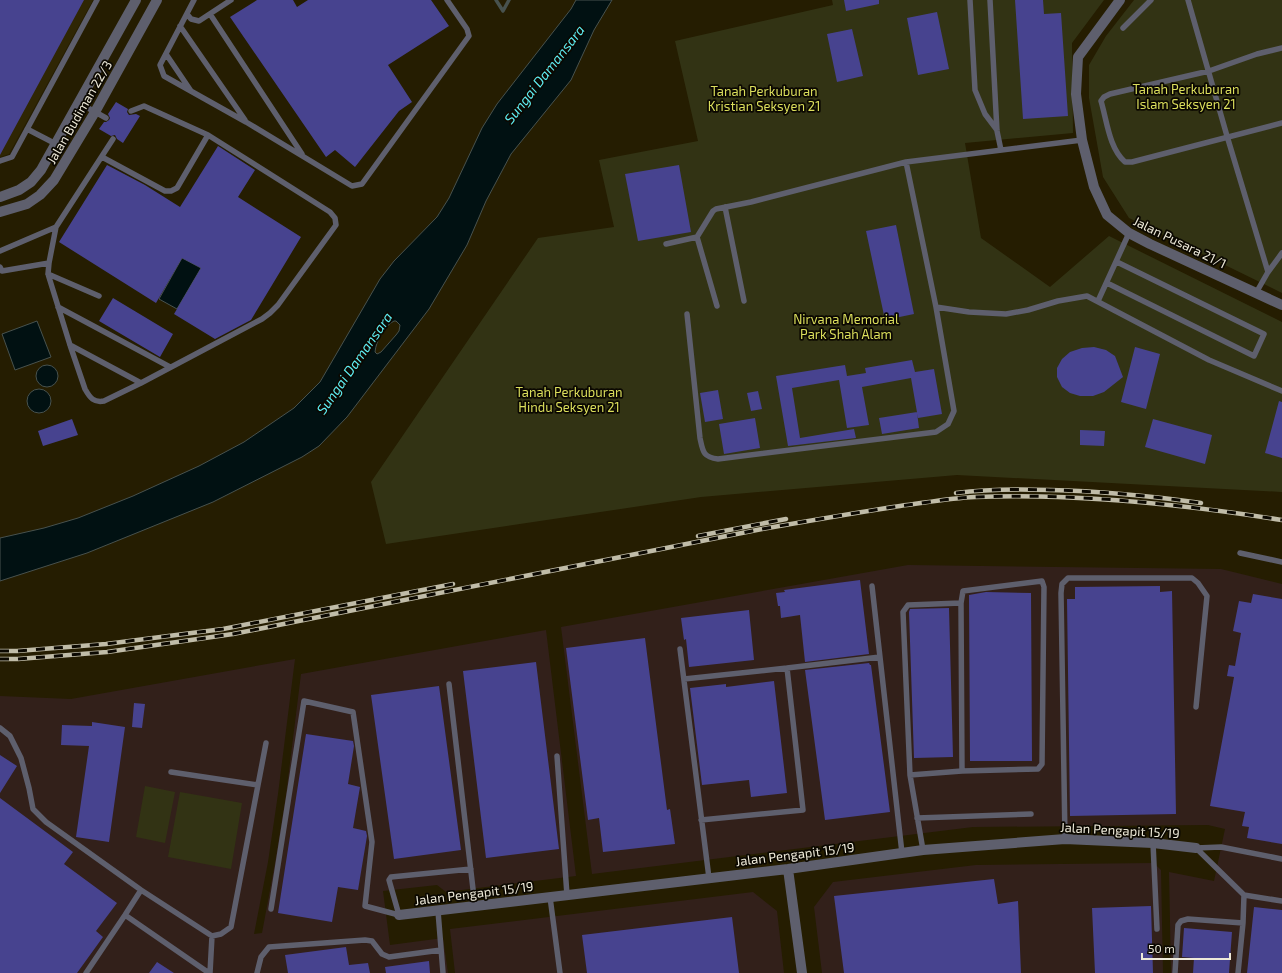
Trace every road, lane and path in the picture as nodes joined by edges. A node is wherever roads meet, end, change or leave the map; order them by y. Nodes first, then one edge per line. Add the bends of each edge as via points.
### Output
1 (97, 0) edge
2 (136, 0) edge
3 (157, 0) edge
4 (194, 0) edge
5 (231, 0) edge
6 (447, 0) edge
7 (970, 0) edge
8 (990, 0) edge
9 (1120, 0) edge
10 (1151, 0) edge
11 (1188, 0) edge
12 (187, 14) junction
13 (210, 14) junction
14 (180, 26) junction
15 (1123, 28) dead end
16 (1282, 48) edge
17 (166, 54) junction
18 (1209, 71) junction
19 (192, 93) junction
20 (79, 103) junction
21 (131, 111) dead end
22 (95, 112) junction
23 (106, 118) dead end
24 (246, 122) junction
25 (1282, 122) edge
26 (27, 129) junction
27 (998, 131) junction
28 (208, 135) junction
29 (1227, 136) junction
30 (113, 139) dead end
31 (1082, 140) junction
32 (56, 144) junction
33 (1001, 150) junction
34 (102, 156) junction
35 (304, 156) junction
36 (0, 161) edge
37 (906, 162) junction
38 (0, 197) edge
39 (725, 207) junction
40 (0, 212) edge
41 (56, 227) junction
42 (1129, 233) junction
43 (697, 237) junction
44 (666, 244) dead end
45 (0, 250) edge
46 (1282, 254) edge
47 (1117, 262) junction
48 (49, 263) junction
49 (0, 267) edge
50 (1268, 272) junction
51 (48, 274) junction
52 (1107, 283) junction
53 (1256, 293) junction
54 (99, 296) dead end
55 (744, 301) dead end
56 (1098, 301) junction
57 (1282, 305) edge
58 (717, 306) dead end
59 (58, 307) junction
60 (936, 307) junction
61 (687, 314) dead end
62 (70, 345) junction
63 (170, 367) junction
64 (141, 383) junction
65 (1282, 391) edge
66 (1240, 553) dead end
67 (1282, 562) edge
68 (872, 586) dead end
69 (961, 603) junction
70 (680, 649) dead end
71 (880, 657) junction
72 (787, 668) junction
73 (684, 679) junction
74 (449, 684) dead end
75 (1196, 707) dead end
76 (0, 728) edge
77 (266, 743) dead end
78 (557, 756) dead end
79 (962, 771) junction
80 (171, 772) dead end
81 (910, 775) junction
82 (258, 785) junction
83 (1031, 814) dead end
84 (917, 818) junction
85 (702, 820) junction
86 (1065, 839) junction
87 (1152, 843) junction
88 (1196, 848) junction
89 (923, 850) junction
90 (902, 853) junction
91 (1282, 859) edge
92 (471, 869) junction
93 (788, 869) junction
94 (709, 878) junction
95 (141, 890) junction
96 (567, 895) junction
97 (1244, 895) junction
98 (550, 897) junction
99 (1282, 901) edge
100 (475, 906) junction
101 (271, 909) dead end
102 (438, 911) junction
103 (125, 915) junction
104 (399, 915) junction
105 (1243, 923) junction
106 (1157, 929) dead end
107 (212, 936) junction
108 (441, 950) junction
109 (86, 973) edge
110 (210, 973) edge
111 (257, 973) edge
112 (443, 973) edge
113 (560, 973) edge
114 (802, 973) edge
115 (1175, 973) edge
116 (1238, 973) edge

1 - 26 lane
2 - 20 street, Jalan Budiman 22/3
3 - 22 street, Jalan Budiman 22/3
4 - 12 lane
5 - 13 lane
6 - 35 lane via 469,36 362,184 352,186
7 - 27 lane via 975,90 984,114
8 - 27 lane
9 - 31 street, Jalan Pusara 21/1 via 1078,57 1076,94
10 - 15 lane
11 - 18 lane
12 - 13 lane via 199,22
12 - 14 lane
13 - 35 lane
14 - 17 lane
14 - 24 lane
16 - 18 lane
17 - 19 lane
17 - 19 lane via 160,65 164,76
18 - 29 lane
18 - 29 lane via 1110,94 1101,101 1118,156 1125,162
19 - 24 lane
20 - 22 lane
20 - 32 street, Jalan Budiman 22/3
21 - 28 lane via 144,106
22 - 23 lane
22 - 40 street, Jalan Budiman 22/3 via 54,180 40,195 27,204
24 - 35 lane
25 - 29 lane
26 - 32 lane
26 - 36 lane via 12,157
27 - 33 lane
28 - 34 lane via 177,188 171,191 165,191
28 - 63 lane via 330,212 335,218 336,225 270,313
29 - 50 lane
30 - 34 lane
31 - 33 lane
31 - 42 street, Jalan Pusara 21/1 via 1094,187 1107,215
32 - 38 street, Jalan Budiman 22/3 via 31,182
33 - 37 lane
34 - 41 lane
37 - 39 lane
37 - 60 lane
39 - 43 lane via 713,211
39 - 55 lane
41 - 45 lane
41 - 48 lane
42 - 47 lane
42 - 53 street, Jalan Pusara 21/1
43 - 44 lane
43 - 58 lane
46 - 50 lane
47 - 52 lane
47 - 52 lane via 1264,334 1254,356
48 - 49 lane via 2,271
48 - 51 lane
50 - 53 lane
51 - 54 lane
51 - 59 lane
52 - 56 lane
53 - 57 street, Jalan Pusara 21/1
56 - 60 lane via 1087,296 1006,314
56 - 65 lane via 1208,360
59 - 62 lane
59 - 63 lane
60 - 61 lane via 954,411 948,424 936,432 718,459 708,458 703,452 700,438
62 - 64 lane
62 - 64 lane via 86,389 93,400 99,402
63 - 64 lane
66 - 67 lane
68 - 71 lane
69 - 79 lane
69 - 79 lane via 963,591 1042,581 1044,587 1042,764 1038,769
69 - 81 lane via 908,605 904,612
70 - 73 lane
71 - 72 lane
71 - 90 lane
72 - 73 lane
72 - 85 lane via 803,810
73 - 85 lane
74 - 92 lane
75 - 86 lane via 1207,596 1198,582 1192,578 1068,578 1062,584
76 - 95 lane via 10,736 21,758 33,809 46,822
77 - 82 lane
78 - 96 lane
79 - 81 lane
80 - 82 lane
81 - 84 lane
82 - 107 lane via 231,927 221,934
83 - 84 lane
84 - 89 lane
85 - 94 lane
86 - 87 street, Jalan Pengapit 15/19
86 - 89 street, Jalan Pengapit 15/19
87 - 88 street, Jalan Pengapit 15/19
87 - 106 lane
88 - 91 lane via 1221,847
88 - 97 lane
89 - 90 street, Jalan Pengapit 15/19
90 - 93 street, Jalan Pengapit 15/19
92 - 100 lane
92 - 104 lane via 391,877 389,880
93 - 94 street, Jalan Pengapit 15/19
93 - 114 street
94 - 96 street, Jalan Pengapit 15/19
95 - 103 lane
95 - 107 lane
96 - 98 street, Jalan Pengapit 15/19
97 - 99 lane
97 - 105 lane
98 - 100 street, Jalan Pengapit 15/19
98 - 113 lane
100 - 102 street, Jalan Pengapit 15/19
101 - 104 lane via 304,701 353,712 372,842 365,906
102 - 104 street, Jalan Pengapit 15/19
102 - 108 lane
103 - 109 lane
103 - 110 lane
105 - 115 lane via 1182,920 1178,925
105 - 116 lane
107 - 110 lane
108 - 111 lane via 388,957 382,954 372,941 365,940 269,946 261,957
108 - 112 lane

